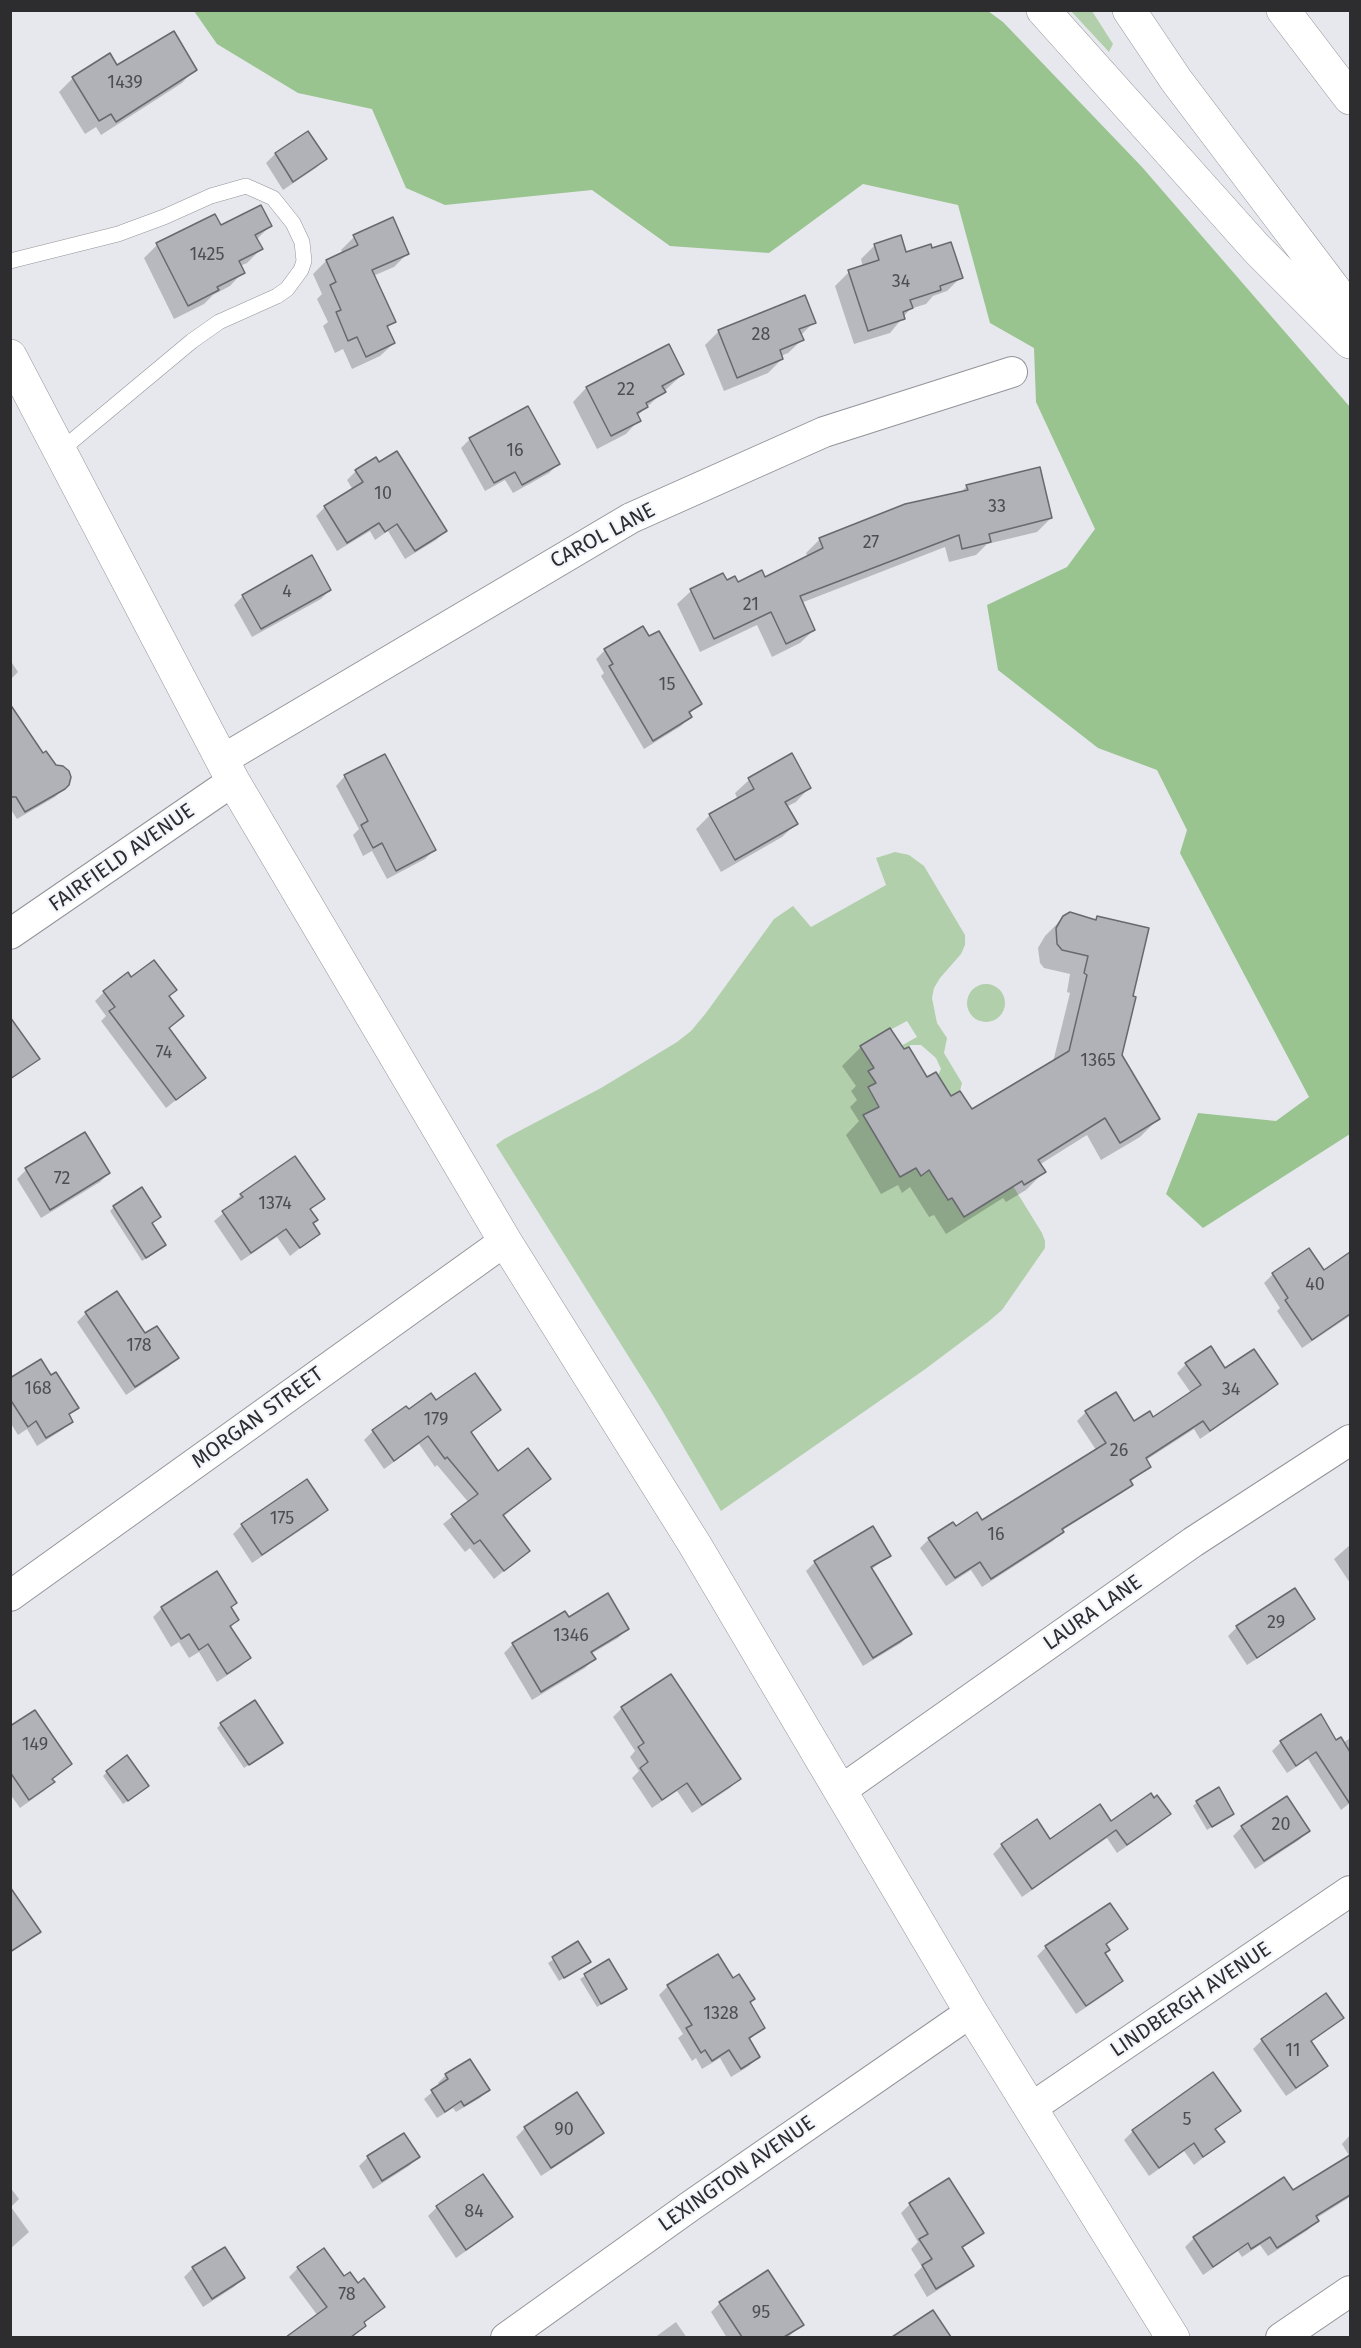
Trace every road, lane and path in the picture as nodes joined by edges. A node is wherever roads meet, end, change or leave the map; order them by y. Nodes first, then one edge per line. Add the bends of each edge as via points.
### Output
1 (1043, 10) edge
2 (1129, 10) edge
3 (1283, 10) edge
4 (1350, 98) edge
5 (10, 261) edge
6 (1350, 310) edge
7 (1350, 342) edge
8 (10, 356) edge
9 (1012, 372) dead end
10 (60, 451) junction
11 (227, 771) junction
12 (10, 934) edge
13 (505, 1241) junction
14 (1350, 1440) edge
15 (10, 1596) edge
16 (840, 1791) junction
17 (1350, 1891) edge
18 (971, 2012) junction
19 (1031, 2108) junction
20 (1350, 2291) edge
21 (506, 2337) edge
22 (1173, 2337) edge
23 (1281, 2337) edge

1 - 7 main road via 1257,249
2 - 6 main road via 1176,80
3 - 4 main road
5 - 10 lane via 118,234 246,186 273,198 302,243 304,261 287,289 219,322
8 - 10 main road
9 - 11 street, CAROL LANE via 824,432 631,518
10 - 11 main road
11 - 12 street, FAIRFIELD AVENUE
11 - 13 main road
13 - 15 street, MORGAN STREET
13 - 16 main road via 694,1545
14 - 16 street, LAURA LANE via 1193,1542
16 - 18 main road
17 - 19 street, LINDBERGH AVENUE
18 - 19 main road
18 - 21 street, LEXINGTON AVENUE
19 - 22 main road
20 - 23 street

